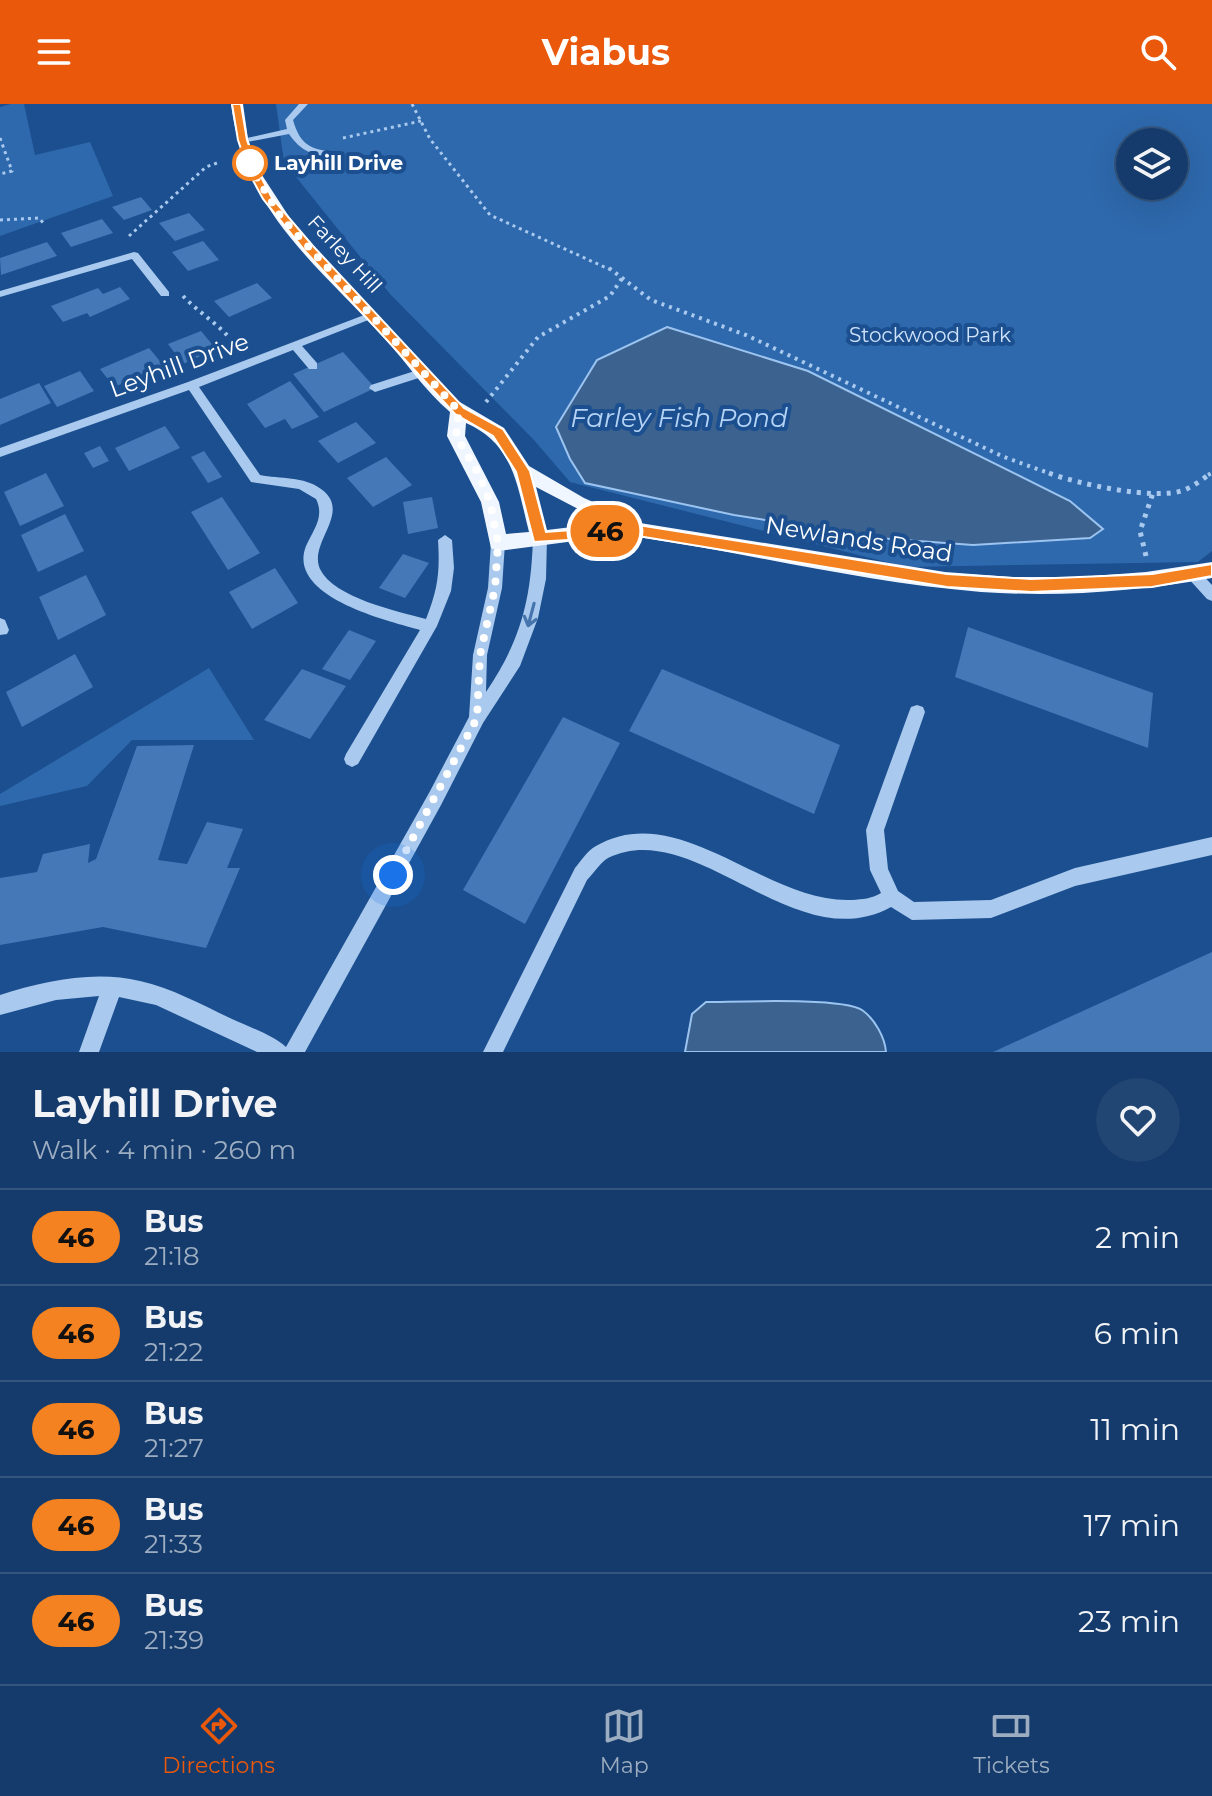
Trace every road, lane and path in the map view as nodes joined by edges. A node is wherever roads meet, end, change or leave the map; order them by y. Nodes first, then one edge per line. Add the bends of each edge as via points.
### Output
1 (237, 104) edge
2 (304, 104) edge
3 (412, 104) edge
4 (421, 121) junction
5 (292, 131) junction
6 (0, 138) edge
7 (340, 139) dead end
8 (242, 140) junction
9 (335, 155) dead end
10 (217, 163) dead end
11 (0, 174) edge
12 (0, 220) edge
13 (45, 225) dead end
14 (123, 241) joint
15 (134, 255) junction
16 (623, 277) junction
17 (0, 294) edge
18 (165, 294) joint
19 (372, 315) junction
20 (295, 345) junction
21 (249, 363) junction
22 (313, 366) dead end
23 (424, 372) junction
24 (192, 385) junction
25 (375, 388) dead end
26 (484, 404) dead end
27 (459, 411) junction
28 (0, 453) edge
29 (523, 471) junction
30 (1212, 473) edge
31 (1153, 492) junction
32 (638, 530) junction
33 (540, 538) junction
34 (445, 540) dead end
35 (498, 543) junction
36 (1203, 572) edge
37 (1152, 580) junction
38 (1212, 595) edge
39 (430, 626) junction
40 (917, 712) dead end
41 (477, 718) junction
42 (352, 759) dead end
43 (1212, 846) edge
44 (892, 897) junction
45 (111, 988) junction
46 (0, 1005) edge
47 (89, 1052) edge
48 (278, 1052) edge
49 (294, 1052) edge
50 (493, 1052) edge

1 - 8 main road, Farley Hill
2 - 5 street via 289,120
3 - 4 path
4 - 7 path
4 - 16 path via 490,215
5 - 8 street
5 - 9 street via 308,153
6 - 11 path via 12,171
8 - 19 main road, Farley Hill via 254,173 281,217
10 - 14 path
12 - 13 path via 39,218
14 - 15 street
15 - 17 street
15 - 18 street
16 - 26 path via 611,297 539,336
16 - 31 path via 651,300 746,335 1004,457 1095,487
18 - 21 path via 184,297 226,331
19 - 20 street, Leyhill Drive
19 - 23 main road, Farley Hill
20 - 21 street, Leyhill Drive
20 - 22 street
21 - 24 street, Leyhill Drive
23 - 25 street
23 - 27 main road, Farley Hill
24 - 28 street, Leyhill Drive
24 - 39 street via 256,479 319,493 326,504 325,520 312,564 330,590 373,611
27 - 29 main road, Farley Hill via 498,433
27 - 35 main road via 456,436 490,502
29 - 32 main road
29 - 33 main road, Farley Hill
30 - 31 path via 1182,491
31 - 37 path via 1140,531
32 - 33 main road, Newlands Road
32 - 37 main road, Newlands Road via 947,581 1031,585
33 - 35 main road, Newlands Road
33 -> 41 street via 531,618 512,666
34 - 39 street via 444,591
35 - 41 street via 495,588 480,655
36 - 37 main road, Newlands Road
36 - 38 street
39 - 42 street
40 - 44 street via 875,830 879,870
41 - 49 street
43 - 44 street via 1075,877 991,909 912,911
44 - 50 street via 870,908 818,909 682,847 627,841 600,853 581,874
45 - 46 street via 66,988
45 - 47 street
45 - 48 street via 153,994

